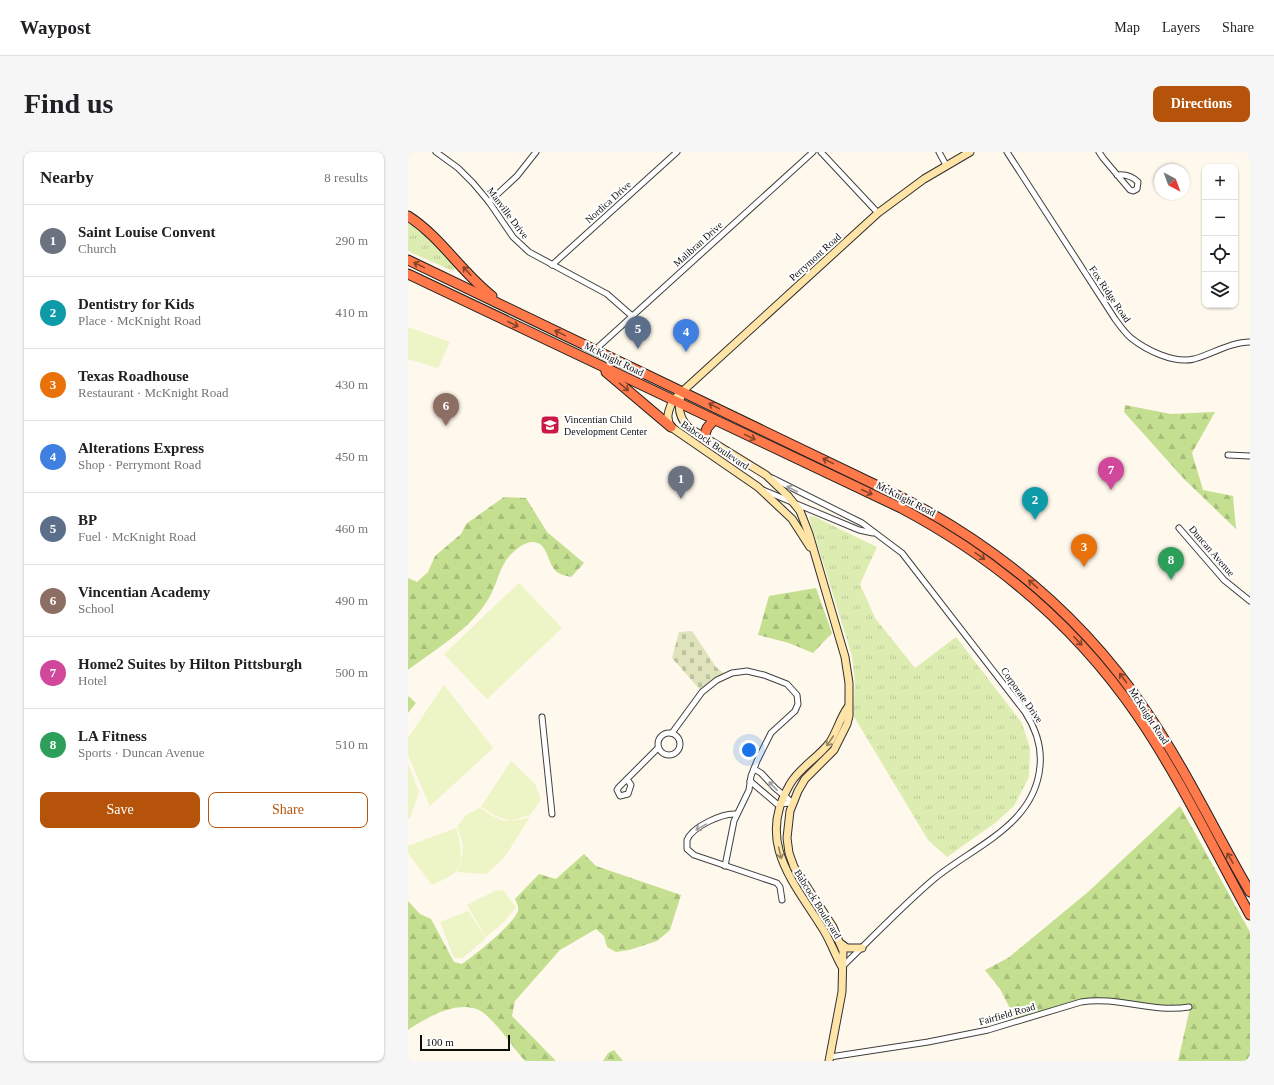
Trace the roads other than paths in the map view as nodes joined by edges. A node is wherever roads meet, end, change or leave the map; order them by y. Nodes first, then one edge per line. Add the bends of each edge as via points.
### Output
1 (436, 152) edge
2 (536, 152) edge
3 (677, 152) edge
4 (813, 152) edge
5 (821, 152) edge
6 (939, 152) edge
7 (970, 152) edge
8 (1007, 152) edge
9 (1099, 152) edge
10 (946, 165) junction
11 (1117, 174) dead end
12 (489, 202) junction
13 (878, 213) junction
14 (408, 216) edge
15 (408, 260) edge
16 (552, 265) junction
17 (408, 274) edge
18 (408, 280) edge
19 (506, 306) junction
20 (478, 307) junction
21 (632, 316) junction
22 (1250, 342) edge
23 (596, 349) junction
24 (594, 362) junction
25 (683, 391) junction
26 (675, 401) junction
27 (714, 420) junction
28 (671, 427) junction
29 (704, 437) junction
30 (1228, 455) dead end
31 (1250, 456) edge
32 (766, 475) junction
33 (758, 487) junction
34 (794, 503) junction
35 (1179, 528) dead end
36 (876, 533) junction
37 (815, 556) junction
38 (1250, 602) edge
39 (848, 707) junction
40 (542, 717) dead end
41 (672, 733) junction
42 (658, 748) junction
43 (754, 769) junction
44 (627, 779) dead end
45 (750, 781) junction
46 (784, 795) junction
47 (793, 803) junction
48 (781, 805) junction
49 (552, 814) dead end
50 (736, 814) junction
51 (726, 866) junction
52 (1250, 892) edge
53 (782, 900) dead end
54 (1250, 915) edge
55 (840, 943) junction
56 (862, 948) junction
57 (842, 967) junction
58 (1189, 1007) dead end
59 (829, 1059) edge

1 - 12 street, Manville Drive via 458,168
2 - 12 street via 517,176
3 - 16 street, Nordica Drive
4 - 21 street, Malibran Drive
5 - 13 street
6 - 10 street
7 - 10 street, Perrymont Road
8 - 22 street, Fox Ridge Road via 1115,319 1131,338 1152,351 1182,360 1195,359
9 - 11 street
10 - 13 street, Perrymont Road via 907,190
12 - 16 street, Manville Drive via 519,243 534,256
13 - 25 street, Perrymont Road
19 -> 14 highway via 478,284 433,235
19 -> 15 highway, McKnight Road
16 - 21 street, Manville Drive via 607,294
17 - 20 highway, McKnight Road
18 - 20 highway
23 -> 19 highway, McKnight Road
20 -> 24 highway, McKnight Road
21 - 23 street, Malibran Drive
23 - 25 highway, McKnight Road
24 - 26 highway, McKnight Road
24 -> 28 highway
25 - 26 street
52 -> 25 highway, McKnight Road via 1142,705 1093,643 1037,587 985,546 938,516
26 - 27 highway, McKnight Road
26 - 28 street, Babcock Boulevard via 667,416
26 - 29 street, Babcock Boulevard via 685,424
27 - 29 highway
27 -> 54 highway, McKnight Road via 933,525 994,565 1049,612 1102,669 1141,721
28 - 33 street, Babcock Boulevard
29 - 32 street, Babcock Boulevard
30 - 31 street
32 - 34 street, Babcock Boulevard
36 -> 32 street, Corporate Drive via 862,523
33 - 34 street, Corporate Drive
33 - 37 street, Babcock Boulevard via 792,519
34 - 36 street, Corporate Drive via 859,530
34 - 37 street, Babcock Boulevard via 805,521
35 - 38 street, Duncan Avenue via 1224,580
36 - 56 street, Corporate Drive via 896,547 913,565 1025,712 1038,736 1041,761 1034,794 1018,816 935,879
37 - 39 street, Babcock Boulevard via 848,669
39 -> 46 street, Babcock Boulevard via 831,740 794,778
39 - 47 street, Babcock Boulevard via 849,716 841,739 826,759 805,779
40 - 49 street
41 - 42 street via 661,736 657,742
41 - 42 street via 679,740 677,751 668,755 661,753
41 - 43 street via 699,695 711,684 729,674 740,671 752,672 787,684 797,695 797,708 771,733
42 - 44 street
43 - 45 street
46 -> 43 street
45 - 48 street via 768,798
45 - 50 street via 749,790
46 - 47 street
46 - 48 street, Babcock Boulevard
47 - 48 street
47 - 55 street, Babcock Boulevard via 788,820 787,838 790,859
48 -> 57 street, Babcock Boulevard via 777,838 782,861 790,879 828,936
50 - 51 street
50 -> 51 street via 722,815 694,831 686,840 687,849 694,855
51 - 53 street via 777,883
55 - 56 street via 847,948
55 - 57 street, Babcock Boulevard
56 - 57 street, Corporate Drive
57 - 59 street, Babcock Boulevard via 842,996
58 - 59 street, Fairfield Road via 1162,1009 1095,1000 1081,1002 988,1030

